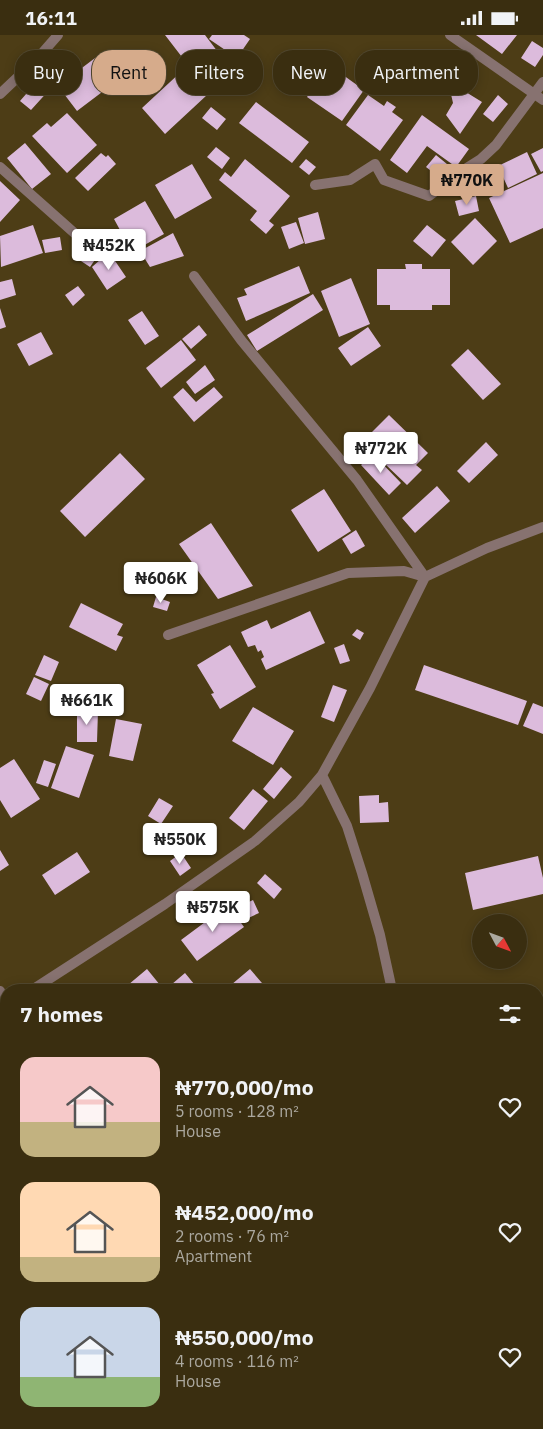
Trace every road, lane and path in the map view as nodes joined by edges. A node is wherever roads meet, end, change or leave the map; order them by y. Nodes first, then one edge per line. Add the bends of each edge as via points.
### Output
1 (58, 35) edge
2 (450, 35) edge
3 (543, 82) edge
4 (0, 94) edge
5 (539, 97) edge
6 (0, 167) edge
7 (315, 185) dead end
8 (80, 238) dead end
9 (194, 276) dead end
10 (543, 527) edge
11 (425, 577) junction
12 (168, 635) dead end
13 (322, 775) junction
14 (41, 984) edge
15 (391, 984) edge

1 - 4 street
2 - 5 street
3 - 5 street
5 - 7 street via 491,150 429,196 384,180 375,164 350,180
6 - 8 street
9 - 11 street via 241,340 357,480
10 - 11 street via 487,548
11 - 12 street via 404,571 348,573
11 - 13 street
13 - 14 street via 299,802 256,841
13 - 15 street via 347,826 360,863

